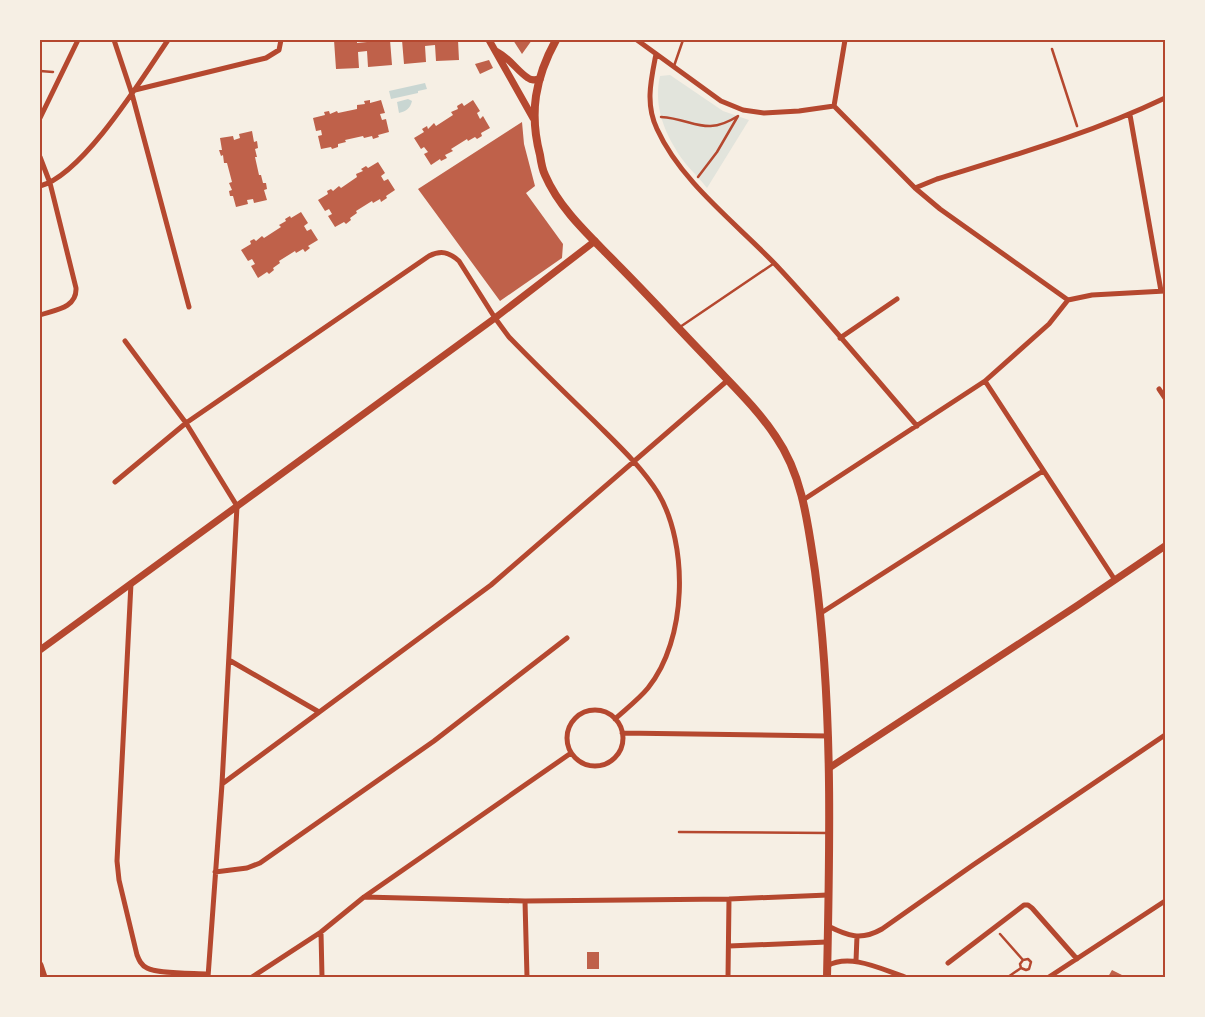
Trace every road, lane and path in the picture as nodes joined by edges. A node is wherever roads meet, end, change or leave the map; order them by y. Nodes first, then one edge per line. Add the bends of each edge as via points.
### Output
1 (78, 40) edge
2 (114, 40) edge
3 (168, 40) edge
4 (280, 40) edge
5 (489, 40) edge
6 (556, 40) edge
7 (637, 40) edge
8 (683, 40) edge
9 (845, 40) edge
10 (1052, 48) dead end
11 (496, 51) junction
12 (656, 54) junction
13 (674, 67) junction
14 (40, 71) edge
15 (61, 73) junction
16 (540, 79) junction
17 (133, 92) junction
18 (1165, 98) edge
19 (834, 106) junction
20 (1130, 115) junction
21 (661, 117) dead end
22 (40, 118) edge
23 (533, 118) junction
24 (1080, 135) junction
25 (40, 157) edge
26 (698, 177) dead end
27 (50, 183) junction
28 (40, 186) edge
29 (915, 188) junction
30 (594, 241) junction
31 (774, 263) junction
32 (1163, 291) edge
33 (897, 299) dead end
34 (1068, 300) junction
35 (189, 307) dead end
36 (40, 315) edge
37 (495, 318) junction
38 (678, 328) junction
39 (840, 338) junction
40 (125, 342) dead end
41 (728, 380) junction
42 (985, 381) junction
43 (1159, 389) dead end
44 (1165, 398) edge
45 (186, 423) junction
46 (917, 426) junction
47 (635, 461) junction
48 (1043, 471) junction
49 (115, 482) dead end
50 (803, 500) junction
51 (237, 506) junction
52 (1165, 546) edge
53 (1115, 580) junction
54 (131, 583) junction
55 (821, 613) junction
56 (567, 638) dead end
57 (40, 650) edge
58 (229, 660) junction
59 (319, 712) junction
60 (616, 719) junction
61 (622, 733) junction
62 (1165, 735) edge
63 (828, 736) junction
64 (571, 753) junction
65 (829, 768) junction
66 (222, 784) junction
67 (679, 832) dead end
68 (828, 833) junction
69 (214, 872) junction
70 (828, 895) junction
71 (364, 898) junction
72 (729, 899) junction
73 (524, 901) junction
74 (1165, 901) edge
75 (828, 926) junction
76 (994, 928) junction
77 (321, 932) junction
78 (857, 936) junction
79 (827, 942) junction
80 (729, 946) junction
81 (1077, 959) junction
82 (1023, 960) junction
83 (856, 962) junction
84 (948, 963) dead end
85 (40, 965) edge
86 (827, 966) junction
87 (1021, 968) junction
88 (1063, 969) junction
89 (208, 976) edge
90 (44, 977) edge
91 (252, 977) edge
92 (322, 977) edge
93 (527, 977) edge
94 (728, 977) edge
95 (827, 977) edge
96 (905, 977) edge
97 (1008, 977) edge
98 (1049, 977) edge
99 (1060, 977) edge

1 - 15 street
2 - 17 street
3 - 17 street
4 - 17 street via 279,50 266,58
5 - 11 street
6 - 16 main road
7 - 12 street
8 - 13 lane
9 - 19 street
10 - 24 path
11 - 16 street via 529,79
11 - 23 street
12 - 13 street
12 - 31 street via 650,85 650,108 668,150 693,182
13 - 19 street via 721,101 743,110 764,113
14 - 15 path
15 - 22 street
16 - 23 main road
17 - 27 street via 93,145
17 - 35 street
18 - 20 street
19 - 29 street
20 - 24 street
20 - 32 street
21 - 26 path via 708,126 726,124 738,116
23 - 30 main road via 544,174 556,196
24 - 29 street
25 - 27 street
27 - 28 street
27 - 36 street via 77,295 69,305
29 - 34 street
30 - 37 street
30 - 38 main road
31 - 38 lane
31 - 39 street
32 - 34 street via 1092,294
33 - 39 street
34 - 42 street via 1049,324
37 - 45 street via 459,261 445,252 437,252
37 - 47 street via 509,337
37 - 51 street
38 - 41 main road
39 - 46 street
40 - 45 street
41 - 47 street
41 - 50 main road via 777,438 794,469
42 - 46 street
42 - 48 street
43 - 44 street
45 - 49 street
45 - 51 street
46 - 50 street
47 - 59 street via 491,585
47 - 60 street via 658,493 670,519 680,576 678,608 671,641 661,666 648,688
48 - 53 street
48 - 55 street
50 - 55 main road
51 - 54 street
51 - 58 street
52 - 53 street
53 - 65 street
54 - 57 street
54 - 89 street via 117,861 119,880 140,963 155,971
55 - 63 main road
56 - 69 street via 434,741 260,863
58 - 59 street
58 - 66 street
59 - 66 street
60 - 61 street
60 - 64 street via 590,710 574,719 567,736
61 - 63 street
61 - 64 street via 619,752 605,764 586,765
62 - 78 street via 882,929
63 - 65 main road
64 - 71 street
65 - 68 main road
66 - 69 street
67 - 68 lane
68 - 70 main road
69 - 89 street
70 - 72 street
70 - 75 main road
71 - 73 street
71 - 77 street
72 - 73 street
72 - 80 street
73 - 93 street
74 - 81 street
75 - 78 street
75 - 79 main road
76 - 81 street via 1028,905
76 - 82 path
76 - 84 street
77 - 91 street
77 - 92 street
78 - 83 street
79 - 80 street
79 - 86 main road
80 - 94 street
81 - 88 street
82 - 87 path
82 - 87 path via 1028,960 1031,966 1027,970
83 - 86 street via 844,960
83 - 96 street
85 - 90 street
86 - 95 main road
87 - 97 path
88 - 98 street
88 - 99 street

